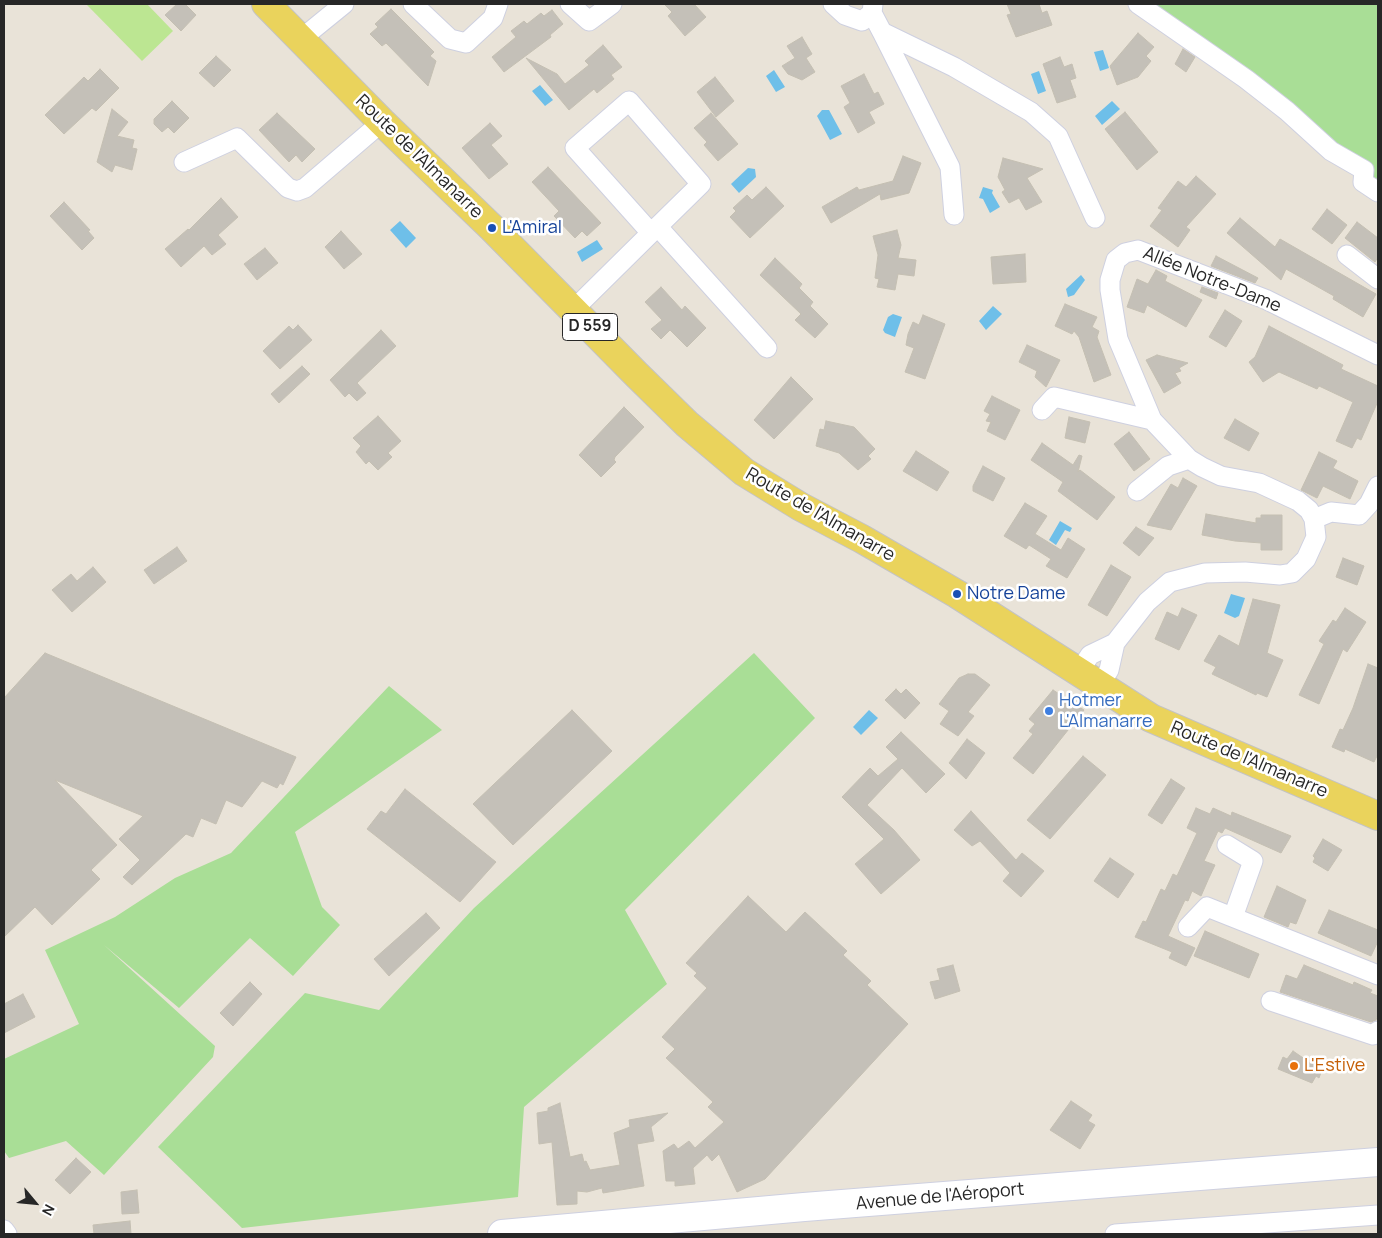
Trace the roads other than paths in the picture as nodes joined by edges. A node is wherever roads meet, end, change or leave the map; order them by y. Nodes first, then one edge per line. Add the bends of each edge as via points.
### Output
1 (266, 4) edge
2 (344, 4) edge
3 (413, 4) edge
4 (498, 4) edge
5 (570, 4) edge
6 (612, 4) edge
7 (834, 4) edge
8 (1138, 4) edge
9 (873, 8) edge
10 (882, 32) junction
11 (300, 39) junction
12 (382, 122) junction
13 (184, 162) dead end
14 (1378, 192) edge
15 (954, 214) dead end
16 (1095, 218) dead end
17 (654, 230) junction
18 (1347, 255) dead end
19 (1378, 280) edge
20 (574, 310) junction
21 (767, 348) dead end
22 (1378, 355) edge
23 (1042, 410) dead end
24 (1152, 420) junction
25 (1189, 459) junction
26 (1378, 486) edge
27 (1137, 491) dead end
28 (1314, 519) junction
29 (1089, 680) junction
30 (1376, 809) edge
31 (1227, 845) dead end
32 (1233, 917) junction
33 (1188, 927) dead end
34 (1378, 975) edge
35 (1270, 1001) dead end
36 (1378, 1031) edge
37 (1378, 1162) edge
38 (1378, 1215) edge
39 (4, 1230) edge
40 (7, 1234) edge
41 (502, 1234) edge
42 (1115, 1234) edge

1 - 11 main road, Route de l'Almanarre / D 559
2 - 11 street
3 - 4 street via 450,40 466,43 493,18
5 - 6 street via 589,21
7 - 9 street via 845,15 862,21
8 - 14 street via 1287,111 1331,151 1364,170 1363,182
9 - 10 street
10 - 15 street via 950,167
10 - 16 street via 954,67 1031,112 1058,136
11 - 12 main road, Route de l'Almanarre / D 559
12 - 13 street via 305,188 297,191 288,188 237,138
12 - 20 main road, Route de l'Almanarre / D 559
17 - 17 street via 701,184 630,101 575,148
17 - 20 street
17 - 21 street
18 - 19 street
20 - 29 main road, Route de l'Almanarre / D 559 via 687,424 744,472 957,594
22 - 24 street, Allée Notre-Dame via 1265,299 1133,250 1116,260 1110,290 1118,339
23 - 24 street via 1054,397
24 - 25 street, Allée Notre-Dame
25 - 27 street via 1168,466
25 - 28 street, Allée Notre-Dame via 1221,476 1259,483 1286,494 1309,510
26 - 28 street via 1359,515 1331,512
28 - 29 street via 1316,537 1313,548 1292,573 1205,573 1170,582 1147,602 1115,643 1090,655
29 - 30 main road, Route de l'Almanarre / D 559 via 1151,718
31 - 32 street via 1253,860
32 - 33 street via 1207,907
32 - 34 street
35 - 36 street via 1373,1034
37 - 41 main road, Avenue de l'Aéroport
38 - 42 street
39 - 40 street

